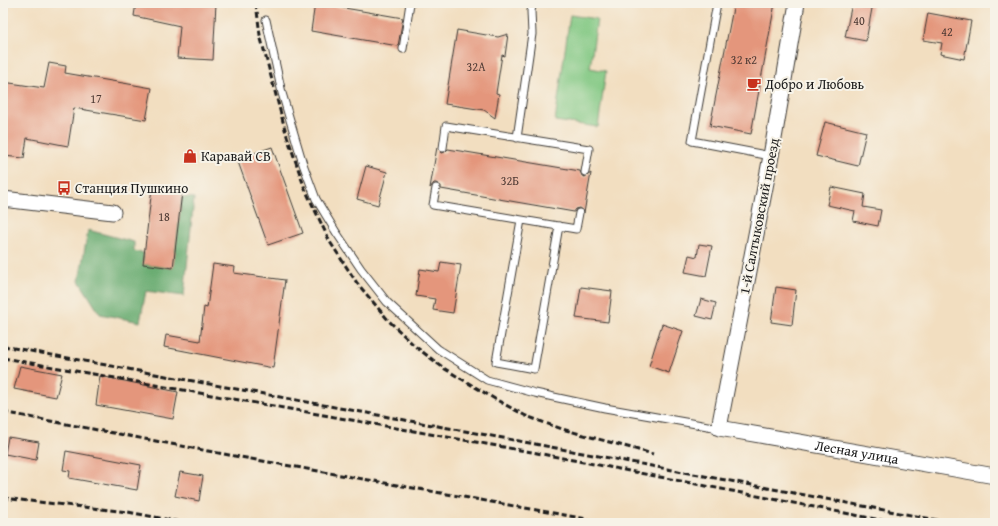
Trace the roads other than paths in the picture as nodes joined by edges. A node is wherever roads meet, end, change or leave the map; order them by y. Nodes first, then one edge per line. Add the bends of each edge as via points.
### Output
1 (410, 3) edge
2 (532, 3) edge
3 (717, 3) edge
4 (797, 3) edge
5 (266, 20) dead end
6 (403, 49) dead end
7 (517, 138) junction
8 (443, 148) dead end
9 (771, 156) junction
10 (585, 172) dead end
11 (436, 188) dead end
12 (3, 199) edge
13 (114, 212) dead end
14 (579, 213) dead end
15 (521, 220) junction
16 (559, 226) junction
17 (719, 428) junction
18 (995, 476) edge

1 - 6 lane
2 - 7 lane via 532,34
3 - 9 lane via 692,141
4 - 9 street, 1-й Салтыковский проезд
5 - 17 lane via 282,93 316,199 356,262 387,302 438,349 487,380 535,394
7 - 8 lane via 446,126
7 - 10 lane via 589,149
9 - 17 street, 1-й Салтыковский проезд
11 - 15 lane via 433,205
12 - 13 street
14 - 16 lane via 576,229
15 - 16 lane
15 - 16 lane via 496,362 534,369
17 - 18 street, Лесная улица

